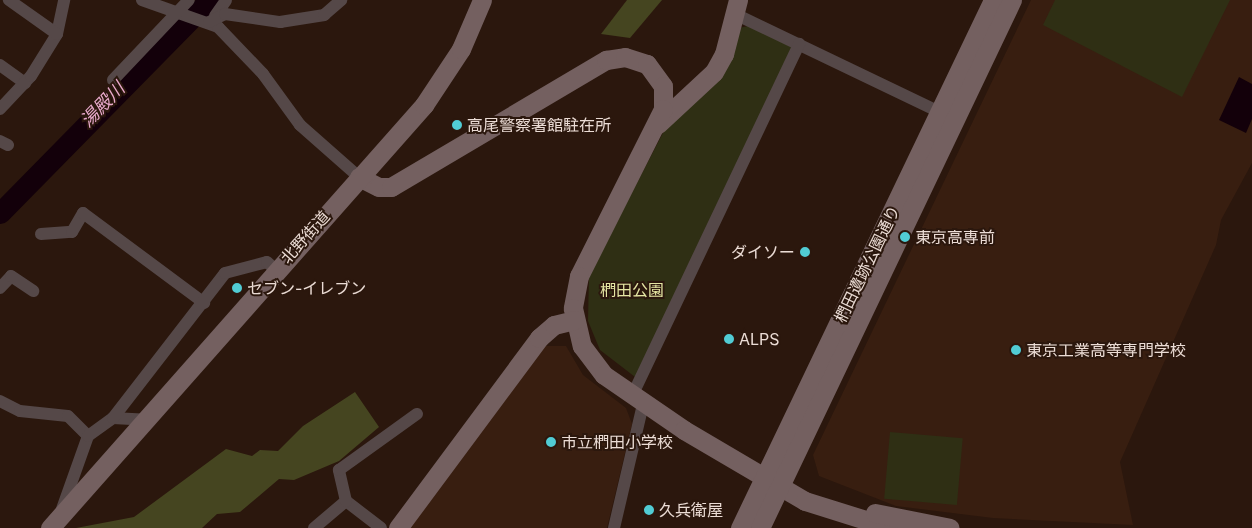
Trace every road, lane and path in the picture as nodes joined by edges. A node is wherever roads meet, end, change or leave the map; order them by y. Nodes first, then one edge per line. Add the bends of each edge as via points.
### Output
1 (9, 0) edge
2 (64, 0) edge
3 (142, 0) edge
4 (189, 0) edge
5 (226, 0) edge
6 (341, 0) edge
7 (482, 0) edge
8 (993, 0) edge
9 (1012, 0) edge
10 (736, 7) edge
11 (180, 14) junction
12 (209, 19) junction
13 (57, 34) junction
14 (799, 44) junction
15 (0, 65) edge
16 (113, 80) dead end
17 (25, 83) junction
18 (0, 109) edge
19 (948, 115) junction
20 (657, 125) junction
21 (358, 177) junction
22 (41, 234) dead end
23 (276, 270) junction
24 (0, 288) edge
25 (33, 290) dead end
26 (204, 303) junction
27 (574, 320) junction
28 (637, 400) junction
29 (0, 401) edge
30 (417, 414) dead end
31 (113, 418) junction
32 (146, 420) junction
33 (88, 436) junction
34 (772, 481) junction
35 (346, 502) junction
36 (55, 525) edge
37 (915, 525) edge
38 (314, 528) edge
39 (381, 528) edge
40 (398, 528) edge
41 (614, 528) edge
42 (740, 528) edge
43 (760, 528) edge
44 (891, 528) edge
45 (950, 528) edge

1 - 13 street
2 - 13 street
3 - 11 street
4 - 11 street
5 - 12 street
6 - 12 street via 324,15 280,22
7 - 21 street, 北野街道 via 461,49 434,94
8 - 19 street, 椚田遺跡公園通り
9 - 19 street, 椚田遺跡公園通り
10 - 14 street
10 - 20 street via 714,72
11 - 12 street
11 - 16 street
12 - 21 street via 263,74 300,125
13 - 17 street
14 - 19 street
14 - 28 street
15 - 17 street
17 - 18 street
19 - 34 street, 椚田遺跡公園通り
20 - 21 street via 664,101 660,77 641,60 616,57 394,186 379,187
20 - 27 street via 579,276
21 - 23 street, 北野街道
22 - 26 street via 72,232 83,212
23 - 26 street via 267,262 225,273
23 - 32 street, 北野街道
24 - 25 street via 12,276
26 - 31 street
27 - 28 street via 582,346 596,367
27 - 40 street via 554,325 539,338
28 - 34 street
28 - 41 street
29 - 33 street via 20,411 68,416
30 - 35 street via 339,470
31 - 32 street
31 - 33 street
32 - 36 street, 北野街道
33 - 36 street
34 - 37 street
34 - 42 street, 椚田遺跡公園通り
34 - 43 street, 椚田遺跡公園通り
34 - 44 street via 824,508
35 - 38 street
35 - 39 street
37 - 45 street

